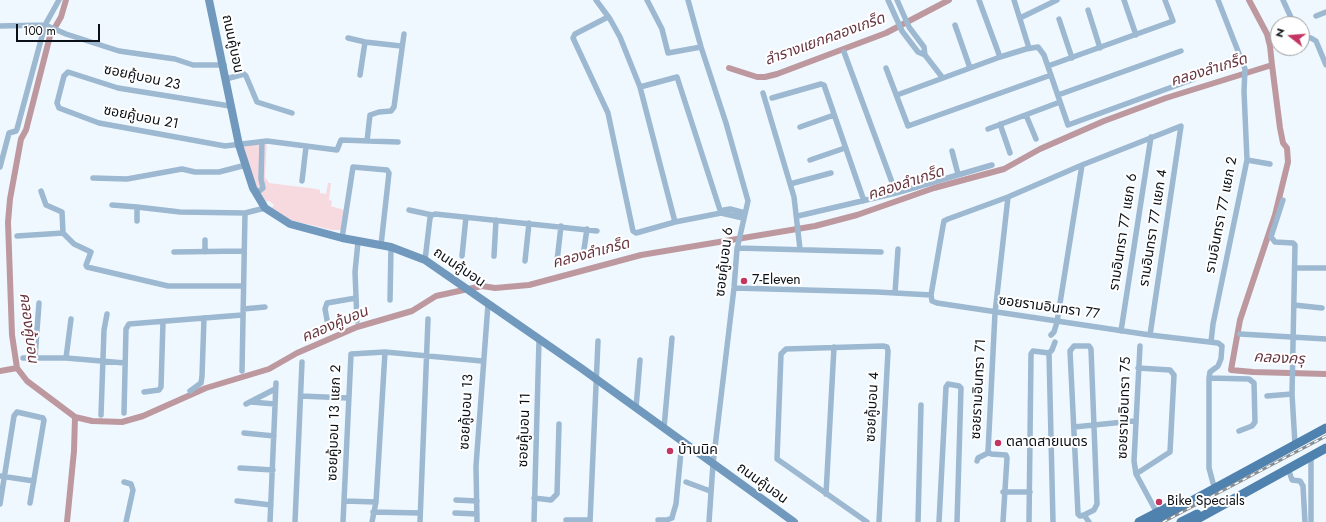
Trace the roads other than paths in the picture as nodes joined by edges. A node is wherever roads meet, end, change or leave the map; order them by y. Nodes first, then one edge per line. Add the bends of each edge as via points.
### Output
1 (59, 0) edge
2 (209, 0) edge
3 (596, 0) edge
4 (647, 0) edge
5 (688, 0) edge
6 (888, 0) edge
7 (897, 0) edge
8 (980, 0) edge
9 (1014, 0) edge
10 (1057, 0) edge
11 (1124, 0) edge
12 (1164, 0) edge
13 (1218, 0) edge
14 (1283, 0) edge
15 (1088, 10) dead end
16 (1326, 12) edge
17 (1290, 16) edge
18 (1316, 16) dead end
19 (608, 17) junction
20 (1020, 18) junction
21 (1059, 19) dead end
22 (46, 25) junction
23 (0, 26) edge
24 (955, 26) dead end
25 (404, 34) dead end
26 (1136, 35) junction
27 (348, 38) dead end
28 (1310, 39) edge
29 (365, 42) junction
30 (401, 46) junction
31 (701, 47) junction
32 (1029, 48) junction
33 (1100, 48) junction
34 (1181, 51) dead end
35 (844, 52) dead end
36 (924, 54) junction
37 (1324, 54) edge
38 (1000, 57) junction
39 (1072, 58) junction
40 (224, 65) junction
41 (1326, 65) edge
42 (1048, 66) junction
43 (886, 68) dead end
44 (970, 68) junction
45 (360, 75) dead end
46 (1051, 75) junction
47 (942, 77) junction
48 (226, 79) junction
49 (1194, 79) dead end
50 (640, 87) junction
51 (60, 89) joint
52 (763, 93) dead end
53 (897, 95) junction
54 (1058, 95) junction
55 (772, 98) dead end
56 (1060, 102) junction
57 (230, 106) junction
58 (292, 113) dead end
59 (1026, 115) junction
60 (834, 116) junction
61 (1000, 124) junction
62 (800, 127) dead end
63 (988, 129) dead end
64 (1151, 137) junction
65 (1036, 139) dead end
66 (367, 141) junction
67 (262, 142) junction
68 (398, 142) dead end
69 (239, 145) junction
70 (306, 147) junction
71 (845, 148) junction
72 (952, 151) dead end
73 (1010, 153) dead end
74 (810, 160) dead end
75 (1247, 160) junction
76 (1270, 164) dead end
77 (246, 165) junction
78 (992, 165) dead end
79 (1082, 165) junction
80 (0, 167) edge
81 (831, 174) dead end
82 (958, 174) junction
83 (93, 178) dead end
84 (302, 181) dead end
85 (790, 184) junction
86 (41, 191) dead end
87 (896, 192) junction
88 (256, 194) junction
89 (1008, 197) junction
90 (1283, 200) dead end
91 (864, 201) junction
92 (112, 205) dead end
93 (137, 207) junction
94 (265, 208) junction
95 (409, 210) dead end
96 (245, 213) junction
97 (721, 213) junction
98 (432, 215) junction
99 (744, 216) junction
100 (466, 217) junction
101 (798, 217) junction
102 (496, 220) junction
103 (137, 221) dead end
104 (675, 222) junction
105 (529, 223) junction
106 (561, 226) junction
107 (587, 229) junction
108 (597, 231) dead end
109 (63, 233) junction
110 (17, 236) dead end
111 (342, 238) junction
112 (205, 240) dead end
113 (358, 242) junction
114 (381, 245) junction
115 (738, 245) junction
116 (391, 247) junction
117 (800, 249) junction
118 (898, 249) dead end
119 (174, 252) dead end
120 (205, 252) junction
121 (243, 252) junction
122 (881, 252) dead end
123 (462, 256) dead end
124 (494, 256) dead end
125 (583, 256) dead end
126 (425, 260) junction
127 (526, 261) dead end
128 (557, 261) dead end
129 (1295, 268) junction
130 (1326, 268) edge
131 (243, 286) junction
132 (734, 288) junction
133 (895, 293) junction
134 (931, 295) junction
135 (356, 298) junction
136 (390, 300) dead end
137 (39, 302) dead end
138 (488, 304) junction
139 (1294, 305) junction
140 (265, 307) dead end
141 (1322, 308) dead end
142 (243, 312) junction
143 (995, 313) junction
144 (107, 314) dead end
145 (204, 318) junction
146 (71, 319) dead end
147 (428, 320) dead end
148 (357, 321) dead end
149 (163, 322) junction
150 (1057, 322) junction
151 (328, 325) dead end
152 (1121, 331) junction
153 (1240, 334) dead end
154 (1051, 335) dead end
155 (1150, 335) junction
156 (672, 338) dead end
157 (1294, 338) junction
158 (1326, 339) edge
159 (540, 340) junction
160 (598, 341) dead end
161 (1055, 342) dead end
162 (1211, 342) junction
163 (1140, 346) dead end
164 (834, 347) junction
165 (385, 352) junction
166 (1049, 353) junction
167 (427, 357) junction
168 (23, 358) dead end
169 (35, 358) junction
170 (66, 358) junction
171 (103, 360) junction
172 (640, 360) dead end
173 (482, 361) junction
174 (302, 362) dead end
175 (125, 363) junction
176 (1138, 368) junction
177 (242, 371) dead end
178 (1209, 378) junction
179 (596, 379) junction
180 (190, 391) dead end
181 (144, 392) dead end
182 (1292, 394) junction
183 (301, 396) junction
184 (1267, 396) dead end
185 (348, 398) junction
186 (275, 404) junction
187 (922, 404) dead end
188 (636, 408) junction
189 (124, 413) dead end
190 (101, 415) dead end
191 (1134, 421) junction
192 (559, 424) dead end
193 (1094, 426) junction
194 (1074, 427) junction
195 (664, 428) junction
196 (1326, 428) edge
197 (1239, 431) dead end
198 (244, 433) dead end
199 (274, 436) junction
200 (682, 441) junction
201 (1295, 444) junction
202 (1326, 448) edge
203 (988, 453) junction
204 (1311, 455) junction
205 (977, 461) dead end
206 (712, 464) junction
207 (1258, 464) junction
208 (240, 468) dead end
209 (1288, 468) junction
210 (273, 470) junction
211 (1136, 474) junction
212 (2, 476) edge
213 (34, 481) junction
214 (124, 482) dead end
215 (686, 482) dead end
216 (1213, 483) junction
217 (710, 491) junction
218 (1003, 492) junction
219 (1030, 492) junction
220 (826, 494) junction
221 (534, 498) junction
222 (456, 500) dead end
223 (344, 501) junction
224 (477, 501) junction
225 (237, 502) dead end
226 (376, 502) junction
227 (30, 503) dead end
228 (0, 504) edge
229 (271, 505) junction
230 (373, 512) junction
231 (420, 513) junction
232 (455, 513) dead end
233 (1157, 513) junction
234 (477, 514) junction
235 (1084, 515) junction
236 (566, 520) dead end
237 (658, 520) dead end
238 (590, 521) edge
239 (126, 522) edge
240 (270, 522) edge
241 (295, 522) edge
242 (343, 522) edge
243 (372, 522) edge
244 (420, 522) edge
245 (477, 522) edge
246 (534, 522) edge
247 (709, 522) edge
248 (794, 522) edge
249 (867, 522) edge
250 (879, 522) edge
251 (918, 522) edge
252 (939, 522) edge
253 (957, 522) edge
254 (1003, 522) edge
255 (1029, 522) edge
256 (1053, 522) edge
257 (1089, 522) edge
258 (1139, 522) edge
259 (1153, 522) edge
260 (1185, 522) edge
261 (1305, 522) edge
262 (1311, 522) edge

1 - 22 street
2 - 40 main road, ถนนคู้บอน
3 - 19 street
4 - 31 street via 662,29 668,53
5 - 31 street, ซอยคู้บอน 6
6 - 36 street via 902,31 918,52
7 - 36 street via 910,27 924,47
8 - 38 street
9 - 20 street
10 - 20 street
11 - 26 street
12 - 26 street via 1173,21
13 - 75 street, รามอินทรา 77 แยก 2 via 1245,69
14 - 17 street
15 - 33 street
16 - 18 street
19 - 50 street via 620,37
19 - 104 street via 575,34 574,38 608,113 633,231 636,233
20 - 32 street
21 - 39 street
22 - 23 street
22 - 40 street via 119,51 176,59 194,65
22 - 80 street via 17,129 16,132 9,133
24 - 44 street
25 - 30 street
26 - 33 street
27 - 29 street
28 - 37 street via 1314,39
29 - 30 street
29 - 45 street
30 - 66 street via 394,107 391,111 370,115
31 - 99 street, ซอยคู้บอน 6 via 748,196
32 - 38 street
32 - 42 street via 1038,47
33 - 39 street
34 - 54 street
35 - 87 street
36 - 47 street
37 - 41 street
38 - 44 street
39 - 42 street
40 - 48 main road, ถนนคู้บอน
42 - 46 street
43 - 53 street
44 - 47 street
46 - 53 street via 908,126
46 - 54 street
47 - 53 street
48 - 57 main road, ถนนคู้บอน
48 - 58 street via 244,74 257,102
49 - 56 street via 1068,125
50 - 97 street via 676,77
50 - 104 street
51 - 57 street, ซอยคู้บอน 23 via 68,72 118,88
51 - 69 street, ซอยคู้บอน 21 via 57,102 59,108 99,123 225,146
52 - 85 street
54 - 56 street
55 - 60 street via 823,84
56 - 59 street
57 - 69 main road, ถนนคู้บอน
59 - 61 street
59 - 65 street
60 - 62 street
60 - 71 street
61 - 63 street
61 - 73 street
64 - 79 street
64 - 152 street, รามอินทรา 77 แยก 6
64 - 155 street, รามอินทรา 77 แยก 4 via 1181,126
66 - 68 street
66 - 70 street via 341,140 338,150
67 - 69 street
67 - 70 street
67 - 88 street via 263,188
69 - 77 main road, ถนนคู้บอน
70 - 84 street
71 - 74 street
71 - 91 street
72 - 82 street
75 - 76 street
75 - 162 street, รามอินทรา 77 แยก 2
77 - 83 street via 219,172 182,169 127,179
77 - 88 main road, ถนนคู้บอน
78 - 82 street
79 - 89 street
79 - 150 street
81 - 85 street
82 - 87 street
85 - 101 street
86 - 109 street via 46,205 62,212
87 - 91 street
88 - 94 main road, ถนนคู้บอน
89 - 134 street via 944,222
89 - 143 street, ซอยรามอินทรา 71
90 - 129 street via 1271,237 1275,242 1295,245
91 - 101 street
92 - 93 street
93 - 96 street via 180,212
93 - 103 street
94 - 96 street
94 - 111 main road, ถนนคู้บอน via 290,224
95 - 98 street
96 - 121 street
97 - 99 street
97 - 104 street
98 - 100 street
98 - 126 street
99 - 115 street, ซอยคู้บอน 6
100 - 102 street
100 - 123 street
101 - 117 street
102 - 105 street
102 - 124 street
105 - 106 street
105 - 127 street
106 - 107 street
106 - 128 street
107 - 108 street
107 - 125 street
109 - 110 street
109 - 131 street via 74,244 91,252 87,267 168,286
111 - 113 main road, ถนนคู้บอน
111 - 114 street via 352,170 355,166 387,170 389,173
112 - 120 street
113 - 114 main road, ถนนคู้บอน
113 - 135 street
114 - 116 main road, ถนนคู้บอน
115 - 117 street
115 - 132 street, ซอยคู้บอน 6
116 - 126 main road, ถนนคู้บอน
116 - 136 street
117 - 122 street
118 - 133 street
119 - 120 street
120 - 121 street
121 - 131 street
126 - 138 main road, ถนนคู้บอน
129 - 130 street
129 - 139 street
131 - 142 street
132 - 133 street
132 - 206 street, ซอยคู้บอน 6
133 - 134 street
134 - 143 street, ซอยรามอินทรา 77 via 932,301 937,303
135 - 148 street
135 - 151 street via 327,303 325,309
137 - 169 street
138 - 159 main road, ถนนคู้บอน
138 - 173 street, ซอยคู้บอน 13
139 - 141 street
139 - 157 street
140 - 142 street
142 - 145 street
142 - 177 street
143 - 150 street, ซอยรามอินทรา 77
143 - 203 street, ซอยรามอินทรา 71
144 - 171 street
145 - 149 street
145 - 180 street via 201,383
146 - 170 street
147 - 167 street
149 - 175 street via 127,326
149 - 181 street via 161,387 159,390
150 - 152 street, ซอยรามอินทรา 77
150 - 154 street
152 - 155 street, ซอยรามอินทรา 77
153 - 157 street
155 - 162 street, ซอยรามอินทรา 77
156 - 195 street
157 - 158 street
157 - 182 street
159 - 179 main road, ถนนคู้บอน
159 - 221 street, ซอยคู้บอน 11
160 - 179 street
161 - 166 street
162 - 178 street via 1221,344 1223,351 1218,366 1210,372
163 - 176 street, ซอยรามอินทรา 75
164 - 220 street
164 - 220 street, ซอยคู้บอน 4 via 786,349 781,354 777,459
164 - 250 street, ซอยคู้บอน 4 via 883,346 888,351
165 - 167 street, ซอยคู้บอน 13 แยก 2
165 - 185 street, ซอยคู้บอน 13 แยก 2 via 351,354
165 - 226 street
166 - 219 street via 1032,352
166 - 256 street
167 - 173 street, ซอยคู้บอน 13 แยก 2
167 - 231 street
168 - 169 street
169 - 170 street
170 - 171 street
171 - 175 street
171 - 190 street
172 - 188 street
173 - 224 street, ซอยคู้บอน 13 via 476,466
174 - 183 street
175 - 189 street
176 - 191 street, ซอยรามอินทรา 75
176 - 211 street via 1170,370 1174,375 1170,452
178 - 197 street via 1249,379 1254,383 1255,422 1252,426
178 - 216 street via 1209,468
179 - 188 main road, ถนนคู้บอน
179 - 238 street
182 - 184 street
182 - 201 street
183 - 185 street
183 - 241 street
185 - 223 street, ซอยคู้บอน 13 แยก 2
186 - 186 street via 248,403 276,386
186 - 199 street
187 - 251 street
188 - 195 main road, ถนนคู้บอน
191 - 193 street
191 - 211 street, ซอยรามอินทรา 75
192 - 221 street via 557,494 551,500
193 - 194 street
193 - 194 street via 1091,349 1089,346 1074,346 1070,351
193 - 235 street via 1097,504 1094,510
194 - 235 street via 1078,514
195 - 200 main road, ถนนคู้บอน
196 - 201 main road
198 - 199 street
199 - 210 street
200 - 206 main road, ถนนคู้บอน
200 - 237 street via 676,504 672,518
201 - 207 main road
202 - 204 main road
203 - 205 street
203 - 218 street, ซอยรามอินทรา 71 via 1006,455
204 - 209 main road
204 - 262 street
206 - 217 street, ซอยคู้บอน 6
206 - 248 main road, ถนนคู้บอน
207 - 216 main road
207 - 259 main road
208 - 210 street
209 - 260 main road
209 - 261 street via 1292,480 1300,481 1303,486
210 - 229 street
211 - 233 street, ซอยรามอินทรา 75
212 - 213 street
212 - 213 street via 14,416 17,412 44,420
212 - 228 street
213 - 227 street
214 - 239 street via 131,484 133,490
215 - 217 street
216 - 233 main road
217 - 247 street, ซอยคู้บอน 6
218 - 219 street
218 - 254 street, ซอยรามอินทรา 71
219 - 255 street
220 - 249 street
221 - 246 street, ซอยคู้บอน 11
222 - 224 street
223 - 226 street
223 - 242 street, ซอยคู้บอน 13 แยก 2
224 - 234 street, ซอยคู้บอน 13
225 - 229 street
226 - 230 street
229 - 240 street
230 - 231 street
230 - 243 street
231 - 244 street
232 - 234 street
233 - 258 main road
234 - 245 street, ซอยคู้บอน 13
235 - 257 street
236 - 238 street
252 - 253 street via 948,384 961,388

